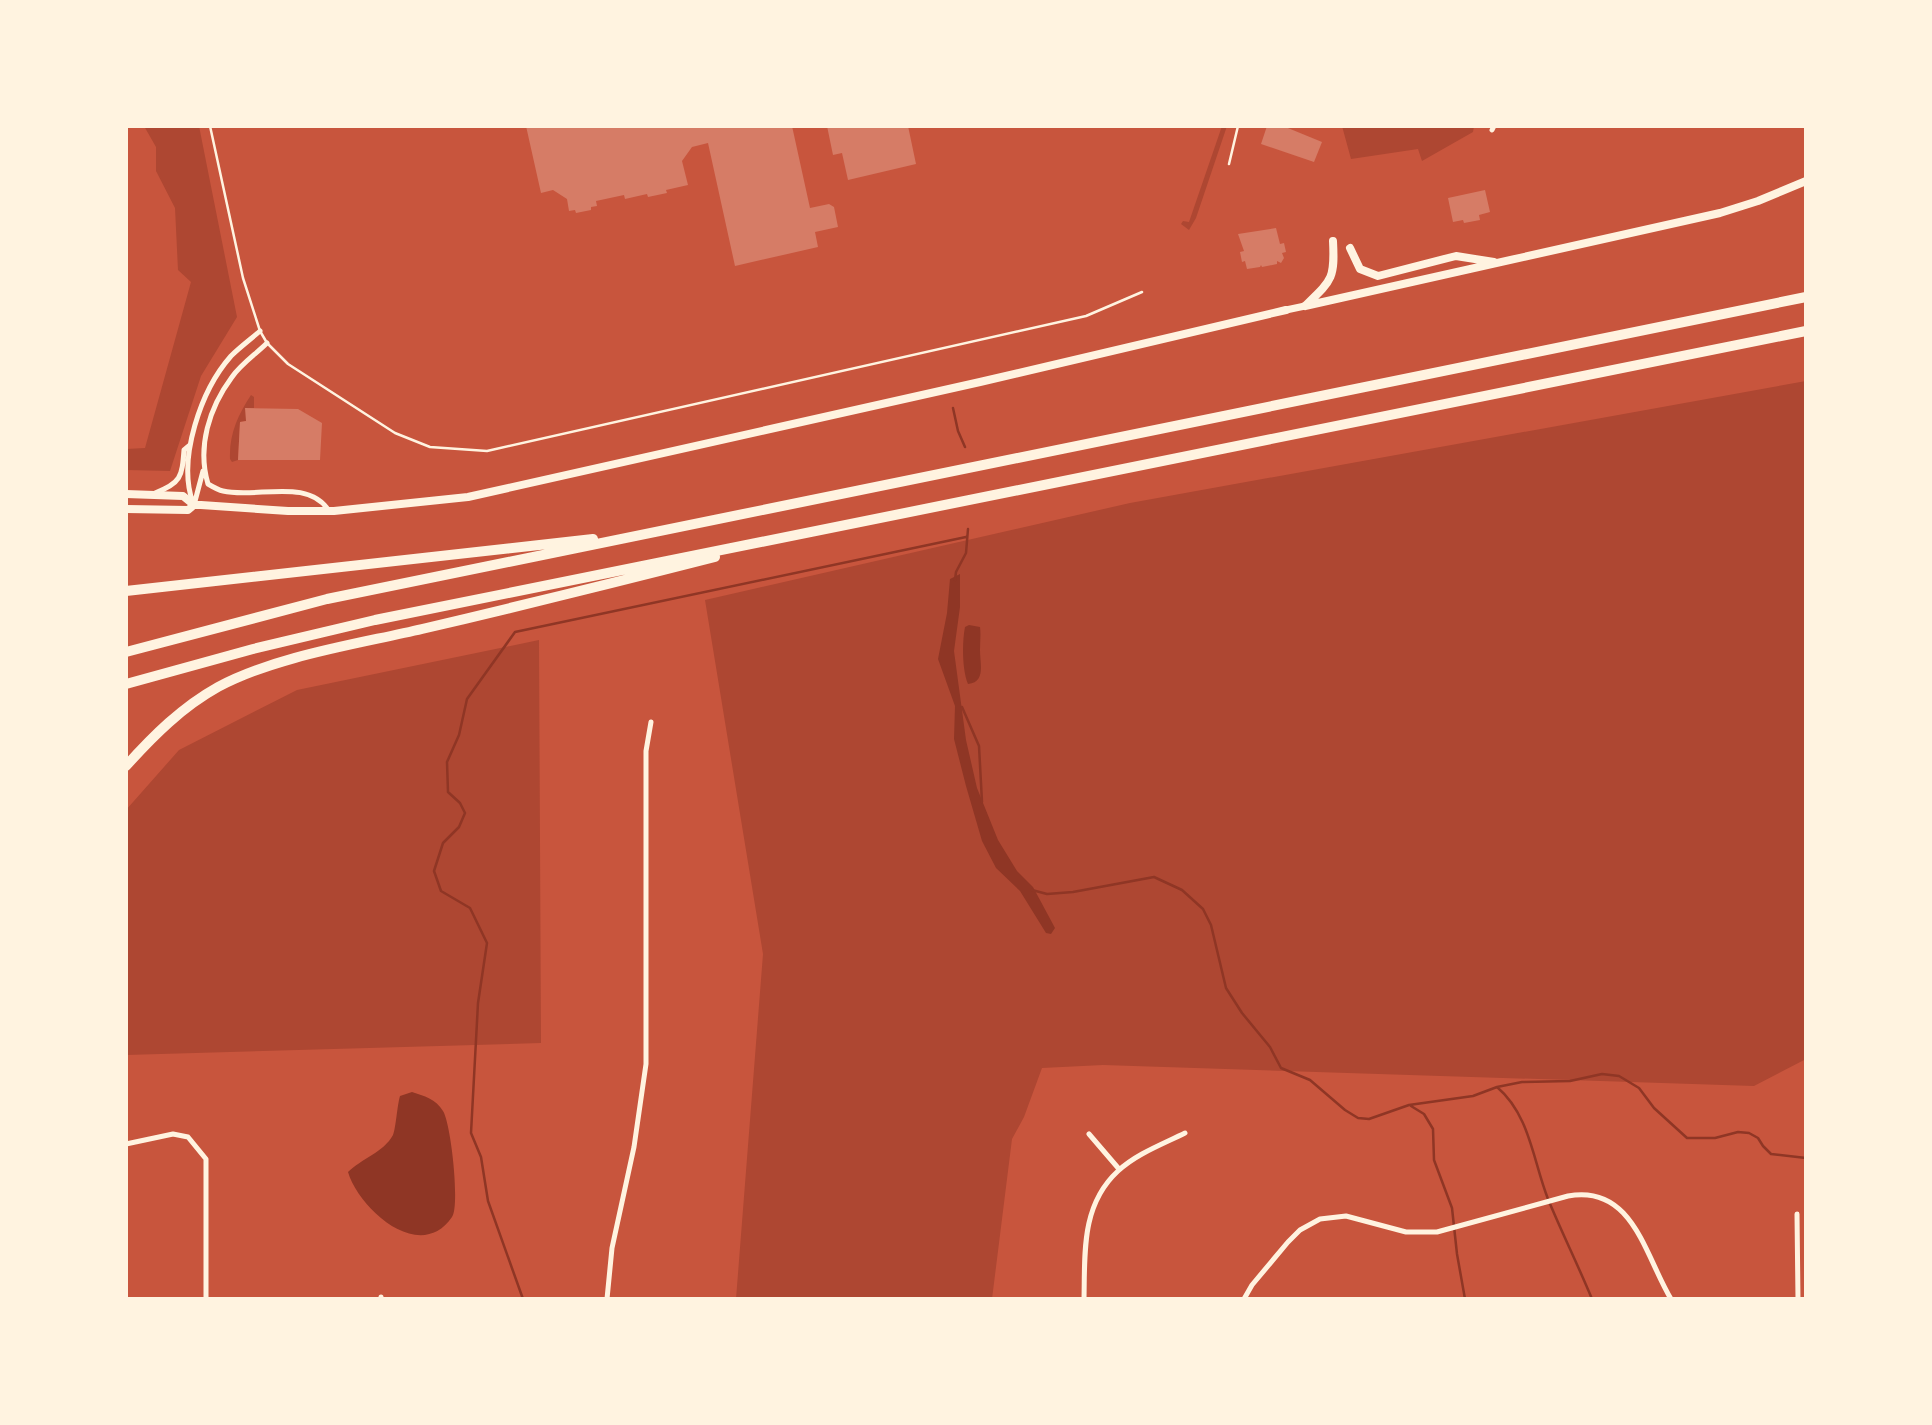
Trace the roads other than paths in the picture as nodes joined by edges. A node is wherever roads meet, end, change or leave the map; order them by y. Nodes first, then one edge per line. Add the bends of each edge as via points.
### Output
1 (209, 126) edge
2 (1238, 126) edge
3 (1229, 164) dead end
4 (1806, 181) edge
5 (1333, 241) dead end
6 (1350, 248) dead end
7 (1501, 263) junction
8 (1142, 292) dead end
9 (1806, 297) edge
10 (1305, 306) junction
11 (1286, 310) joint
12 (260, 331) junction
13 (1806, 331) edge
14 (267, 343) junction
15 (190, 445) junction
16 (203, 470) junction
17 (126, 495) edge
18 (149, 495) junction
19 (194, 505) junction
20 (126, 509) edge
21 (329, 511) junction
22 (842, 524) junction
23 (649, 533) junction
24 (126, 591) edge
25 (126, 652) edge
26 (126, 684) edge
27 (650, 722) dead end
28 (126, 766) edge
29 (1089, 1133) dead end
30 (1185, 1133) dead end
31 (126, 1144) edge
32 (1119, 1170) junction
33 (1797, 1214) dead end
34 (206, 1299) edge
35 (607, 1299) edge
36 (1084, 1299) edge
37 (1244, 1299) edge
38 (1671, 1299) edge
39 (1797, 1299) edge

1 - 12 lane via 243,278
2 - 3 lane
4 - 7 main road via 1720,213
5 - 10 main road via 1334,269 1328,284
6 - 7 main road via 1360,269 1378,276 1456,256
7 - 10 main road
8 - 14 lane via 1086,316 487,451 430,447 396,433 288,363
9 - 23 highway
10 - 11 street
11 - 21 main road via 468,497
12 - 14 lane
12 - 15 street via 231,356 203,399
13 - 22 highway
14 - 16 street via 232,376 210,415
15 - 18 street via 184,450 182,476
15 - 19 street via 189,491
16 - 19 street
16 - 21 street via 208,484 223,491 306,493
17 - 18 main road
18 - 19 main road via 183,496
19 - 20 main road via 188,510
19 - 21 main road
22 - 26 highway via 326,631
22 - 28 highway via 253,673 181,712
23 - 24 highway
23 - 25 highway via 288,608
27 - 35 street via 646,751 646,1064
29 - 32 street
30 - 32 street
31 - 34 street via 173,1134 188,1137 206,1159
32 - 36 street via 1097,1197 1088,1223
33 - 39 street
37 - 38 street via 1288,1242 1320,1219 1346,1216 1406,1232 1437,1232 1583,1194 1611,1202 1626,1215

